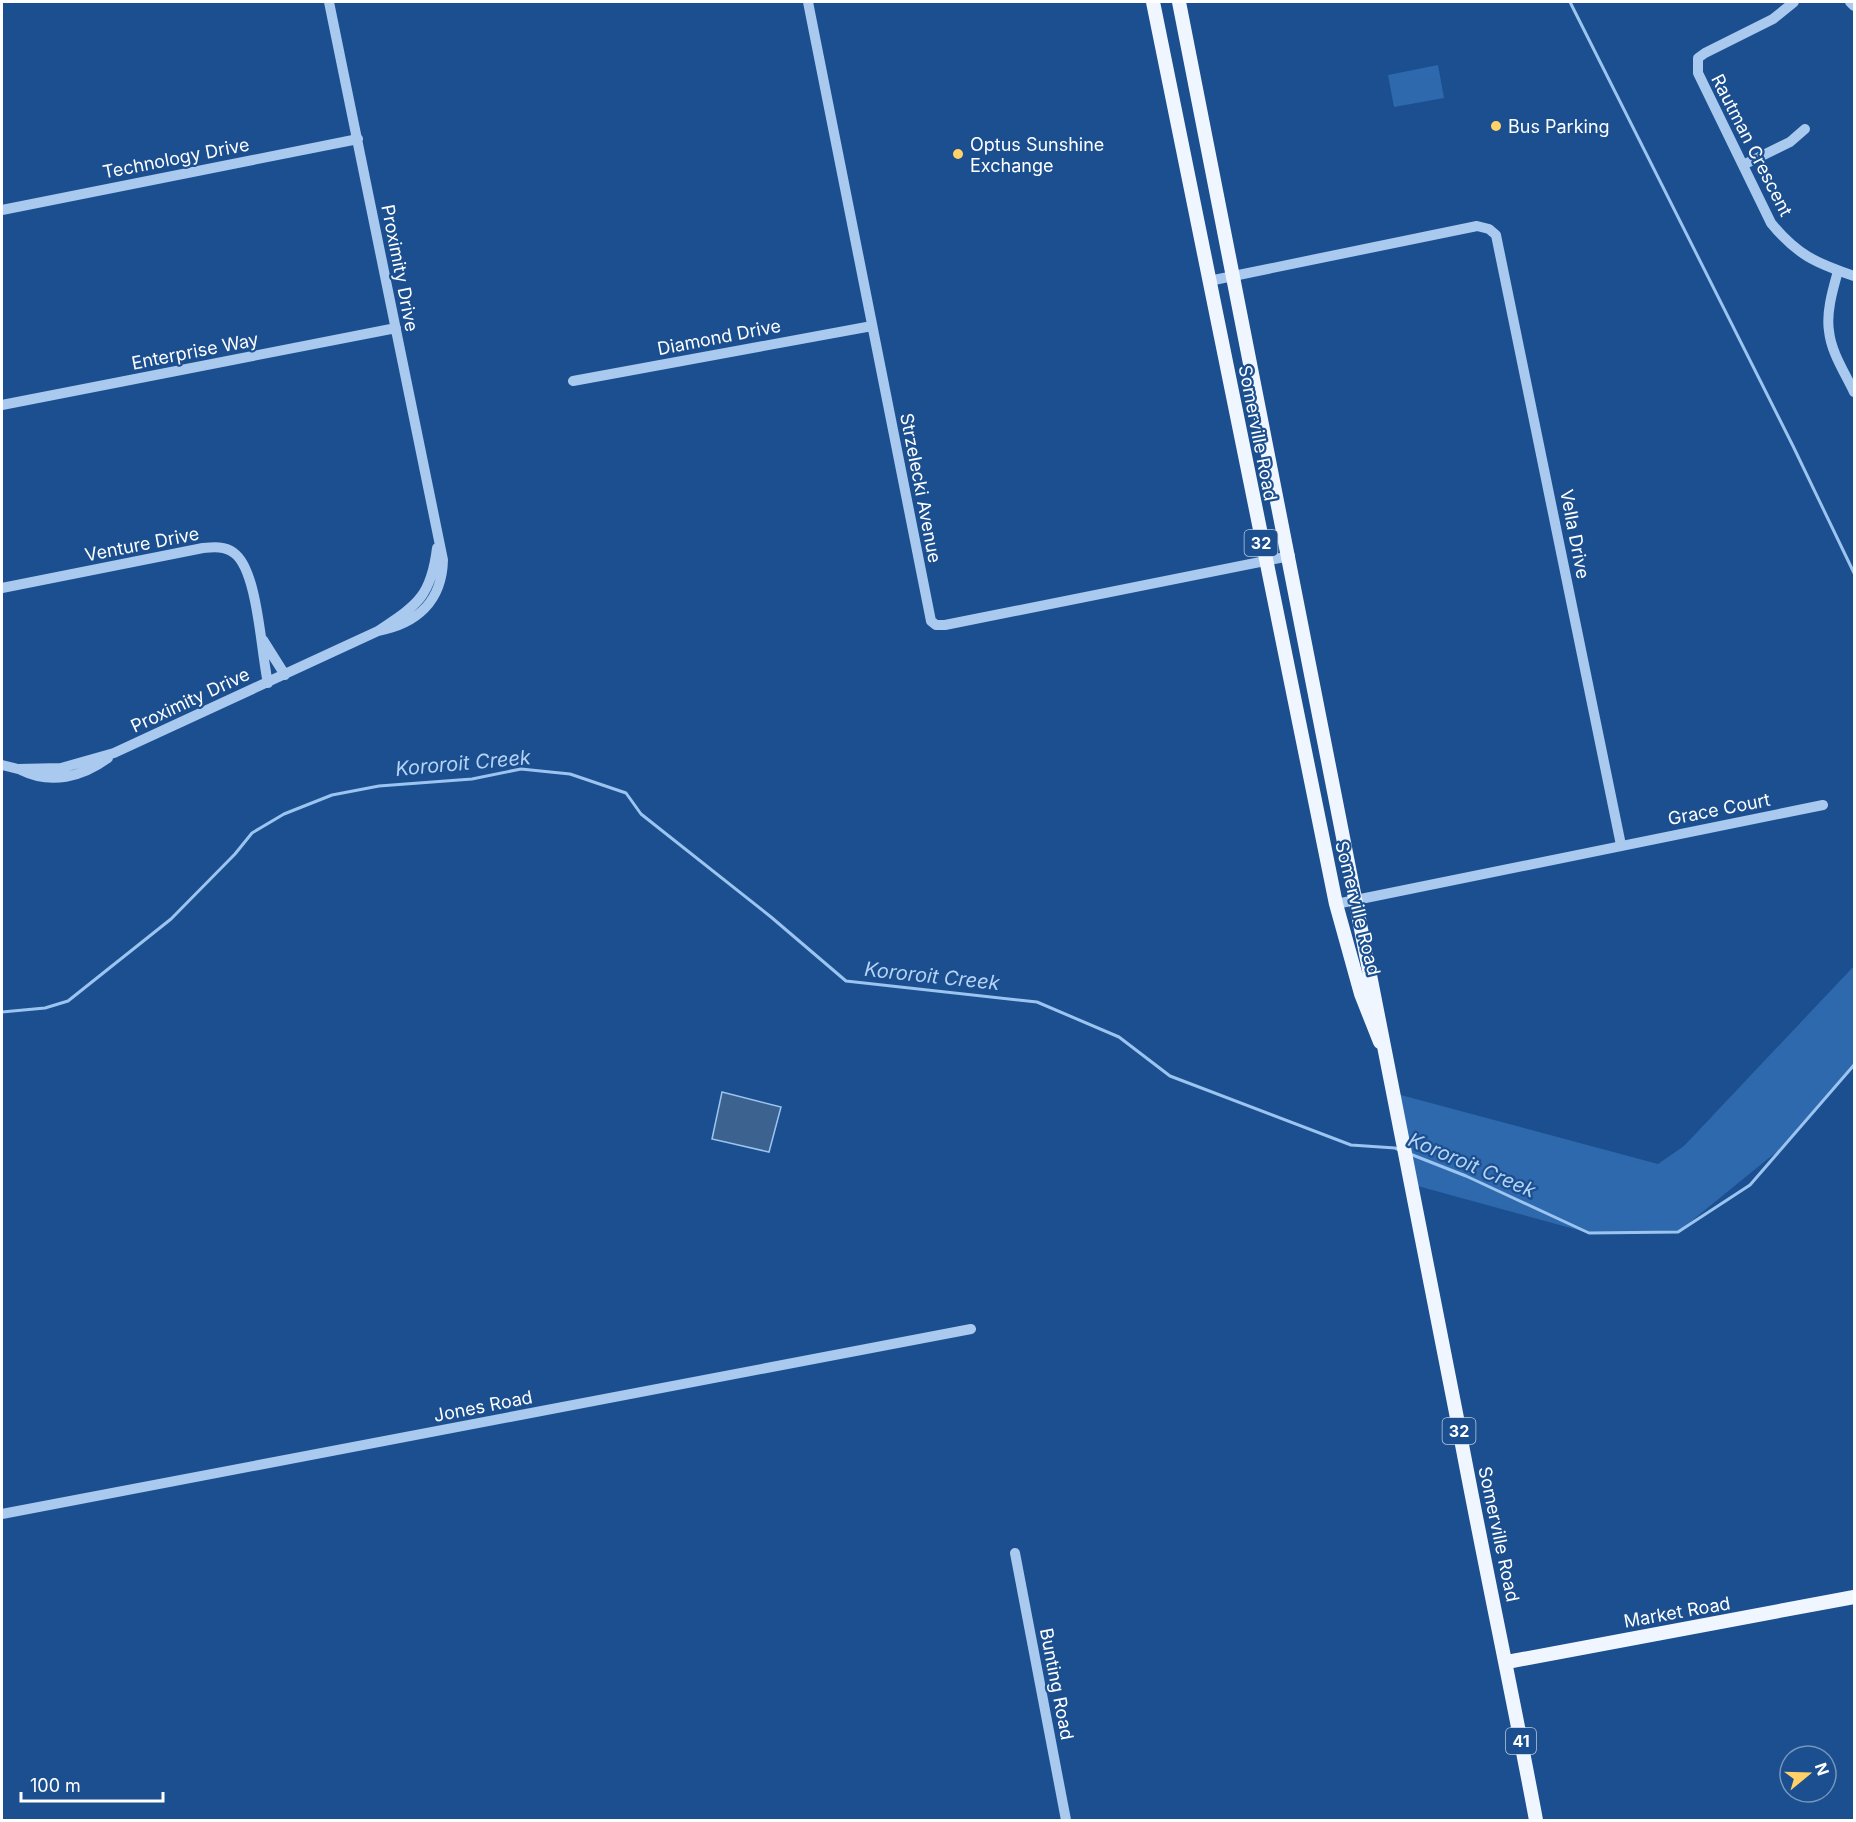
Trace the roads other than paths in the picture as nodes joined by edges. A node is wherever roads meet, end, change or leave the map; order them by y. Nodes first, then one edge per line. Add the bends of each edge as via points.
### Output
1 (329, 2) edge
2 (808, 2) edge
3 (1153, 2) edge
4 (1179, 2) edge
5 (1794, 2) edge
6 (1850, 2) edge
7 (1854, 6) edge
8 (1805, 129) dead end
9 (358, 139) junction
10 (1743, 165) junction
11 (2, 210) edge
12 (1838, 271) junction
13 (1234, 276) junction
14 (1854, 276) edge
15 (1209, 281) junction
16 (872, 326) junction
17 (396, 328) junction
18 (573, 381) dead end
19 (1854, 392) edge
20 (2, 405) edge
21 (1290, 556) junction
22 (1265, 562) junction
23 (2, 588) edge
24 (262, 637) junction
25 (285, 675) junction
26 (268, 683) junction
27 (2, 765) edge
28 (1823, 805) dead end
29 (1621, 845) junction
30 (1358, 899) junction
31 (1336, 904) junction
32 (1394, 1078) junction
33 (971, 1329) dead end
34 (2, 1514) edge
35 (1015, 1553) dead end
36 (1854, 1597) edge
37 (1507, 1662) junction
38 (1066, 1821) edge
39 (1536, 1821) edge

1 - 9 street, Proximity Drive
2 - 16 street, Strzelecki Avenue
3 - 15 main road, Somerville Road / 32
4 - 13 main road, Somerville Road / 32
5 - 10 street, Rautman Crescent via 1773,18 1698,58 1698,73
6 - 7 street
8 - 10 street via 1790,142
9 - 11 street, Technology Drive
9 - 17 street, Proximity Drive
10 - 12 street, Rautman Crescent via 1771,222 1787,243 1814,262
12 - 14 street, Rautman Crescent
12 - 19 street via 1828,318 1829,332
13 - 15 street, Vella Drive
13 - 21 main road, Somerville Road / 32
13 - 29 street, Vella Drive via 1477,226 1496,235
15 - 22 main road, Somerville Road / 32
16 - 18 street, Diamond Drive
16 - 22 street, Strzelecki Avenue via 929,617 936,625
17 - 20 street, Enterprise Way
17 - 25 street, Proximity Drive via 438,542 432,577 411,608 378,632
21 - 22 street, Strzelecki Avenue
21 - 30 main road, Somerville Road / 32
22 - 31 main road, Somerville Road / 32
23 - 24 street, Venture Drive via 218,547 228,549 243,562
24 - 25 street, Venture Drive
24 - 26 street, Venture Drive
25 - 26 street, Proximity Drive
26 - 27 street, Proximity Drive via 114,753 61,768 18,769
28 - 29 street, Grace Court
29 - 30 street
30 - 31 street
30 - 32 main road, Somerville Road / 32
31 - 32 main road, Somerville Road / 32 via 1361,994
32 - 37 main road, Somerville Road / 32
33 - 34 street, Jones Road
35 - 38 street, Bunting Road
36 - 37 main road, Market Road
37 - 39 main road, Somerville Road / 41

